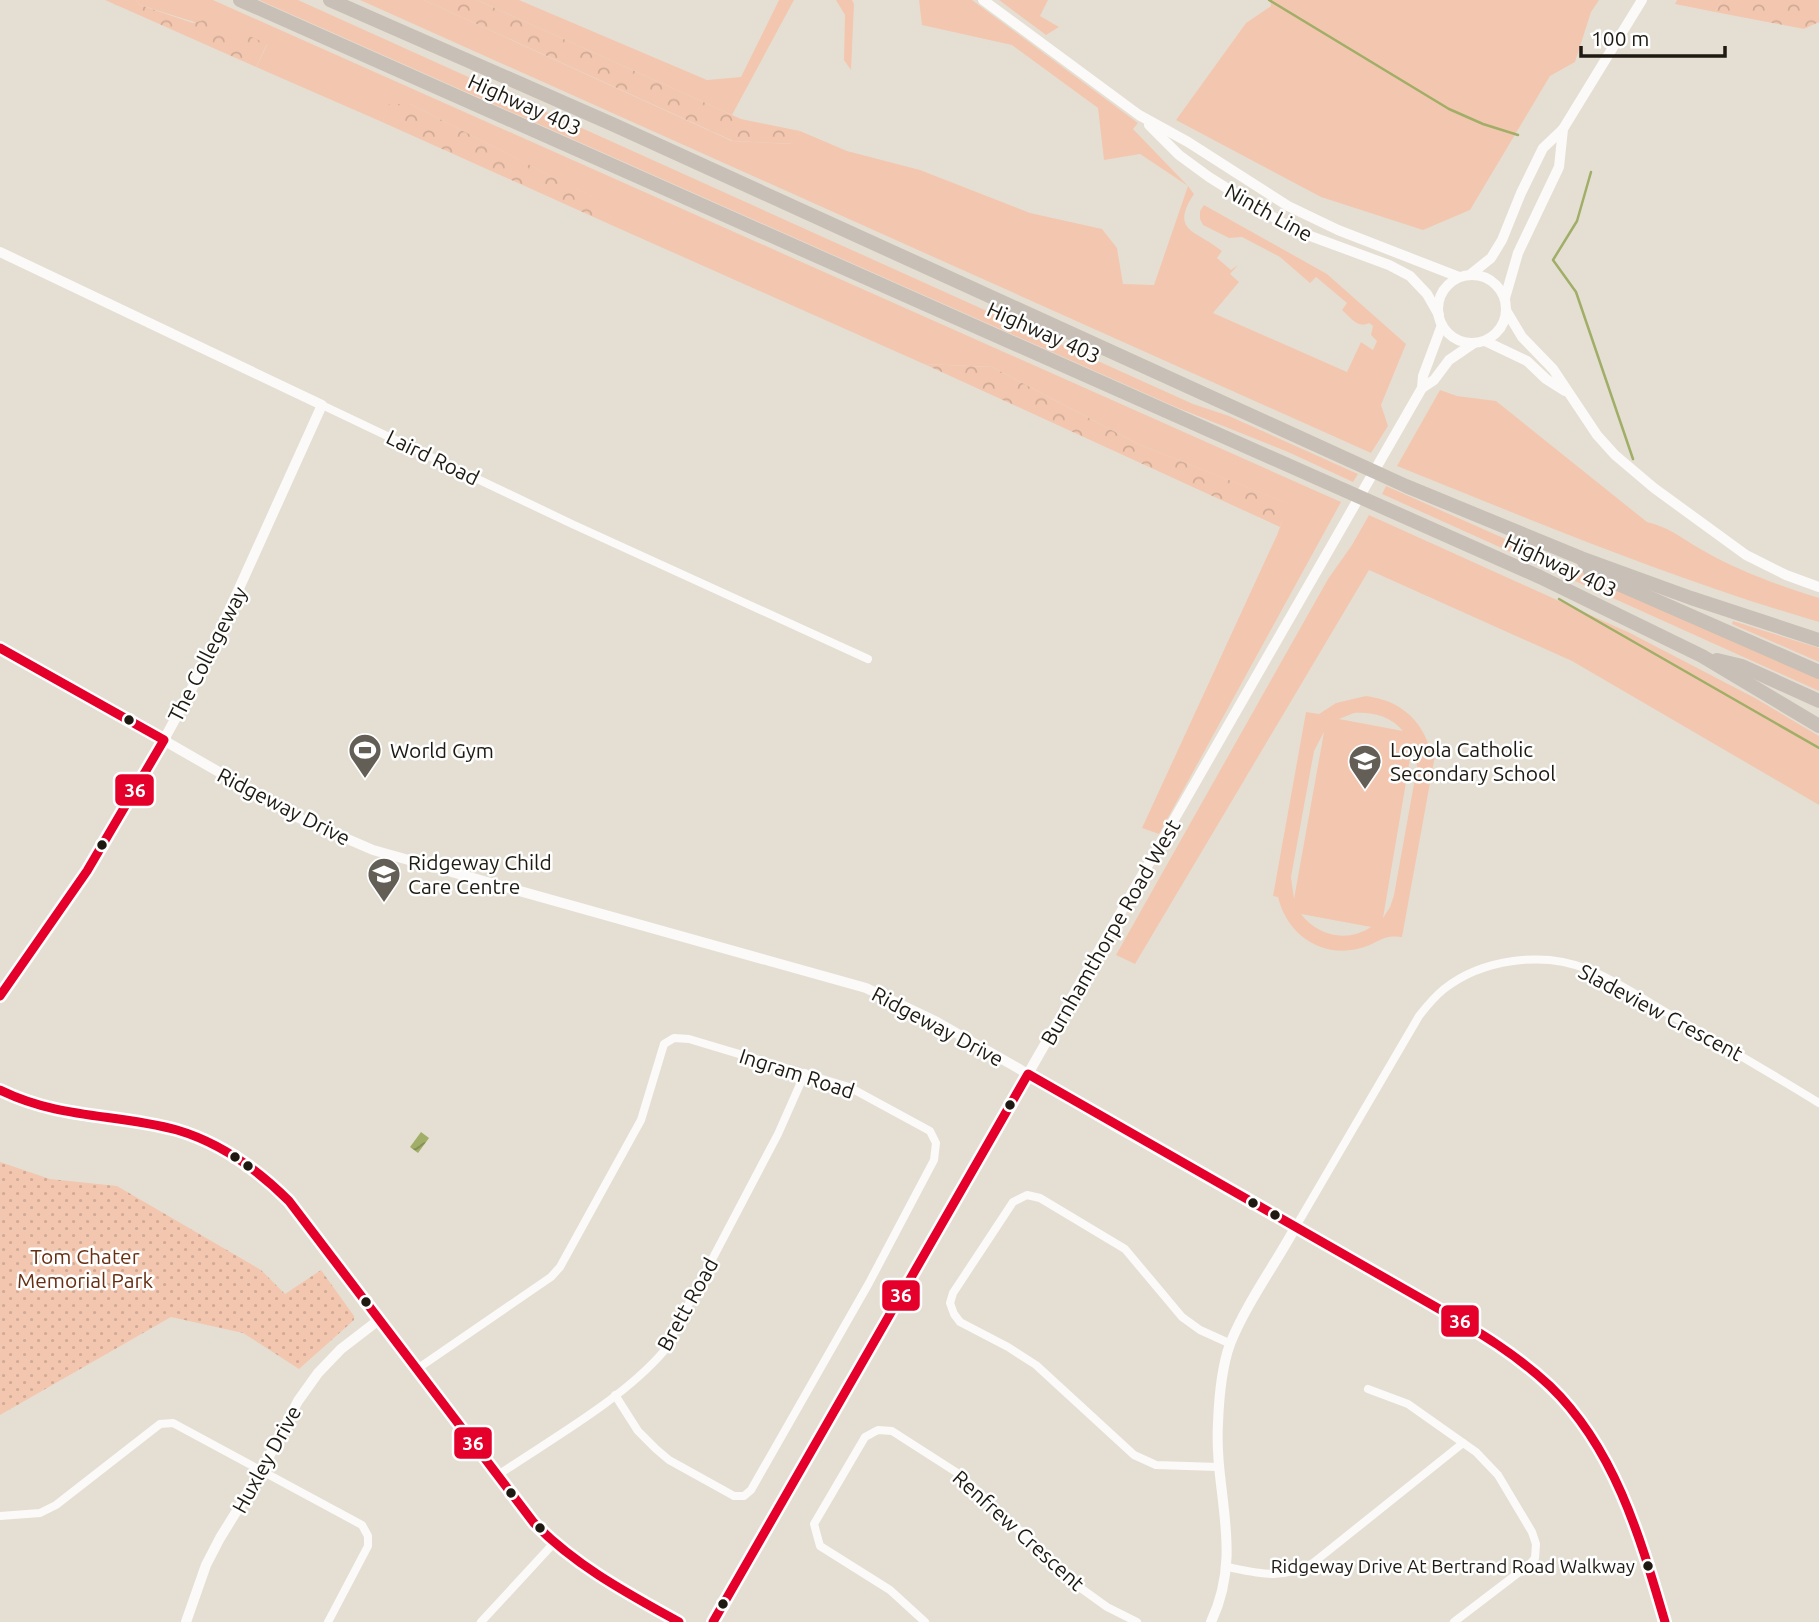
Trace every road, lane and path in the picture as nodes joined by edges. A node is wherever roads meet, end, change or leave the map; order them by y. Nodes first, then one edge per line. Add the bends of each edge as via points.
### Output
1 (240, 0) edge
2 (330, 0) edge
3 (983, 0) edge
4 (1642, 0) edge
5 (1139, 115) junction
6 (1563, 129) junction
7 (0, 251) edge
8 (1465, 276) junction
9 (1505, 298) junction
10 (1507, 312) junction
11 (1440, 320) junction
12 (1479, 342) junction
13 (1422, 388) junction
14 (1567, 393) junction
15 (322, 405) junction
16 (1581, 558) junction
17 (1819, 587) edge
18 (1819, 640) edge
19 (0, 648) edge
20 (1702, 656) junction
21 (868, 659) dead end
22 (1819, 672) edge
23 (1819, 701) edge
24 (1819, 726) edge
25 (164, 740) junction
26 (0, 996) edge
27 (805, 1073) junction
28 (1028, 1074) junction
29 (0, 1090) edge
30 (1819, 1103) edge
31 (1295, 1228) junction
32 (380, 1320) junction
33 (1231, 1344) junction
34 (417, 1369) junction
35 (1368, 1389) dead end
36 (615, 1395) junction
37 (1463, 1443) junction
38 (1218, 1467) junction
39 (262, 1469) junction
40 (498, 1475) junction
41 (0, 1516) edge
42 (553, 1544) junction
43 (1227, 1567) junction
44 (186, 1622) edge
45 (328, 1622) edge
46 (481, 1622) edge
47 (679, 1622) edge
48 (713, 1622) edge
49 (925, 1622) edge
50 (1137, 1622) edge
51 (1211, 1622) edge
52 (1454, 1622) edge
53 (1665, 1622) edge

1 - 20 highway, Highway 403 via 1540,577
2 - 16 highway, Highway 403 via 1394,480
3 - 5 main road, Ninth Line
4 - 6 main road
5 - 8 main road, Ninth Line via 1323,224
5 - 11 main road, Ninth Line via 1179,155 1294,230 1410,276 1427,294
6 - 8 main road via 1543,148 1491,258
6 - 9 main road via 1559,167 1518,253
7 - 15 street, Laird Road
8 - 9 main road via 1492,280
8 - 11 main road via 1449,283 1442,293
9 - 10 main road
10 - 12 main road via 1500,329
10 - 14 main road
11 - 12 main road via 1455,338
11 - 13 main road, Burnhamthorpe Road West
12 - 13 main road, Burnhamthorpe Road West via 1449,360
12 - 14 main road via 1527,361
13 - 28 main road, Burnhamthorpe Road West
14 - 17 main road via 1615,455 1654,488 1746,555
15 - 21 street, Laird Road
15 - 25 street, The Collegeway via 203,668
16 - 18 highway, Highway 403
16 - 22 highway via 1591,572
19 - 25 street, Ridgeway Drive
20 - 23 highway via 1742,666
20 - 24 highway, Highway 403
25 - 26 street, The Collegeway via 108,838
25 - 28 street, Ridgeway Drive via 299,818 373,850 866,988
27 - 34 street, Ingram Road via 689,1039 674,1038 664,1044 641,1120 560,1267
27 - 36 street, Brett Road via 778,1134 664,1351
27 - 36 street, Ingram Road via 849,1087 930,1131 936,1143 934,1160 751,1490 734,1496 669,1460 638,1431
28 - 31 street, Ridgeway Drive
28 - 48 main road, Burnhamthorpe Road West
29 - 32 street via 54,1112 173,1130 212,1143 240,1159 289,1201
30 - 31 street, Sladeview Crescent via 1597,973 1567,962 1503,963 1445,988 1419,1016
31 - 33 street
31 - 53 street, Ridgeway Drive via 1494,1343 1571,1409 1608,1463 1630,1509
32 - 34 street
32 - 39 street, Huxley Drive via 318,1373
33 - 38 street via 1220,1398
33 - 38 street via 1182,1317 1117,1243 1027,1195 1013,1202 950,1303 960,1322 1036,1365 1134,1455 1156,1465
34 - 40 street
35 - 37 street via 1408,1404
36 - 40 street, Brett Road
37 - 43 street via 1313,1563 1282,1575
37 - 52 street via 1498,1475 1532,1532 1537,1552 1530,1564
38 - 43 street via 1227,1526
39 - 41 street via 173,1423 160,1424 56,1505 40,1513
39 - 44 street, Huxley Drive via 206,1565
39 - 45 street via 362,1525 368,1536 368,1546
40 - 42 street
42 - 46 street
42 - 47 street
43 - 51 street
49 - 50 street, Renfrew Crescent via 890,1590 820,1546 815,1535 814,1524 865,1437 878,1430 892,1431 959,1474 1082,1589

